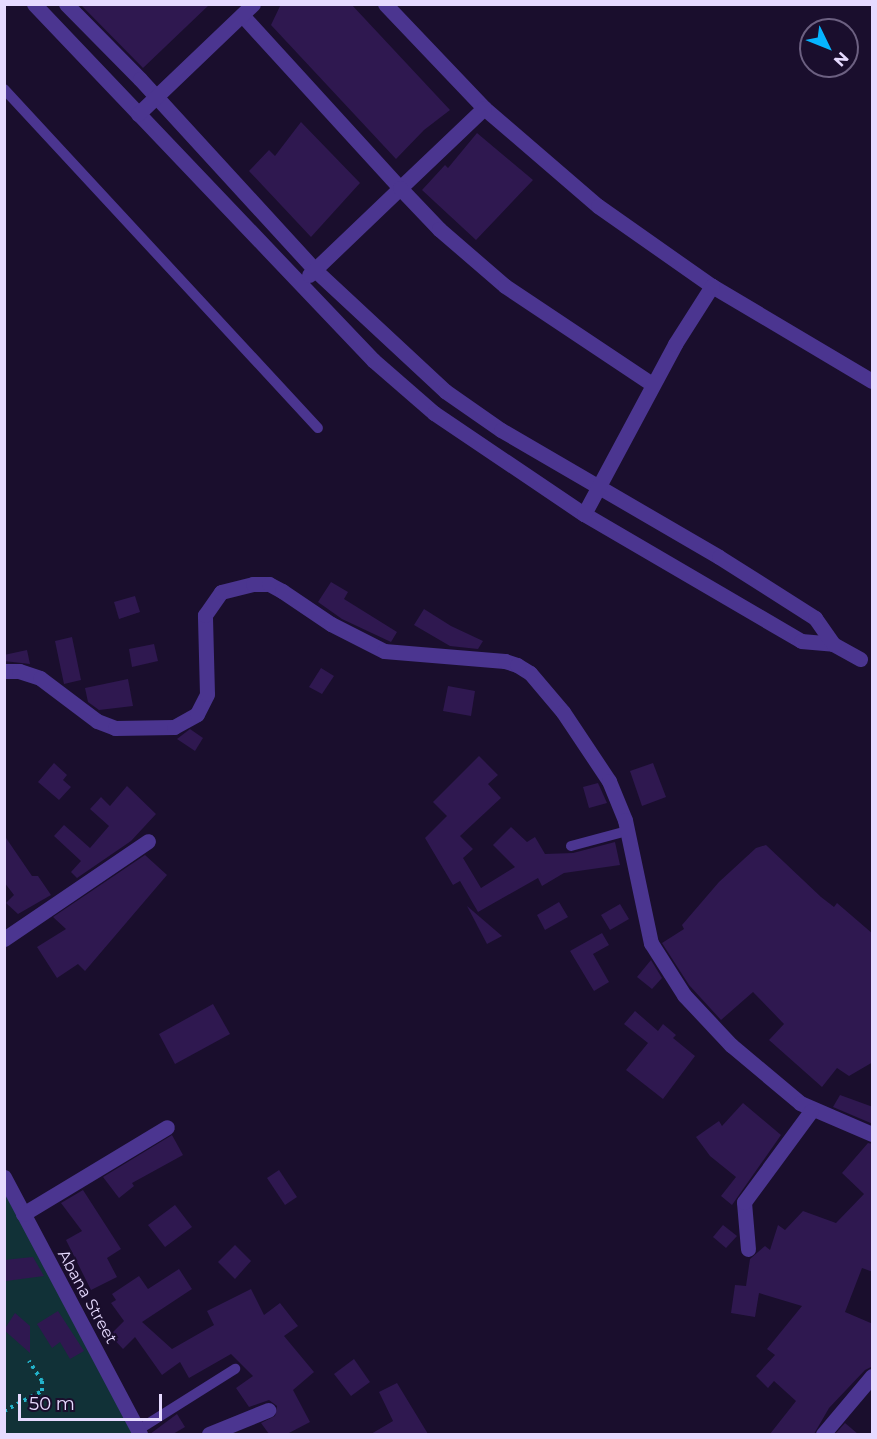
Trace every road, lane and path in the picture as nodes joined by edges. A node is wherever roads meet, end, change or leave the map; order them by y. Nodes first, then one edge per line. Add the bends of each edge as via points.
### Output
1 (34, 4) edge
2 (66, 4) edge
3 (384, 4) edge
4 (247, 10) edge
5 (4, 89) edge
6 (156, 97) junction
7 (484, 108) junction
8 (138, 114) junction
9 (400, 188) junction
10 (315, 270) junction
11 (301, 284) junction
12 (712, 286) junction
13 (873, 381) edge
14 (652, 384) junction
15 (445, 391) junction
16 (434, 413) junction
17 (318, 428) dead end
18 (598, 488) junction
19 (584, 514) junction
20 (833, 644) junction
21 (860, 659) dead end
22 (4, 671) edge
23 (627, 831) junction
24 (148, 841) dead end
25 (571, 846) dead end
26 (4, 939) edge
27 (811, 1111) junction
28 (167, 1127) dead end
29 (873, 1134) edge
30 (4, 1177) edge
31 (23, 1214) junction
32 (748, 1249) dead end
33 (29, 1361) dead end
34 (235, 1369) dead end
35 (873, 1376) edge
36 (268, 1410) dead end
37 (4, 1411) edge
38 (139, 1432) edge
39 (209, 1434) edge
40 (823, 1434) edge

1 - 8 street
2 - 6 street
3 - 7 street
4 - 6 street
4 - 9 street
5 - 17 lane
6 - 8 street
6 - 10 street
7 - 9 street
7 - 12 street via 598,206
8 - 11 street
9 - 10 street
9 - 14 street via 439,229 505,286
10 - 11 street
10 - 15 street
11 - 16 street via 373,360
12 - 13 street
12 - 14 street
14 - 18 street
15 - 16 street
15 - 18 street
16 - 19 street
18 - 19 street
18 - 20 street via 815,618
19 - 20 street via 801,641
20 - 21 street
22 - 23 street via 19,670 40,678 97,721 115,728 174,727 197,714 207,694 208,654 202,626 212,603 221,592 234,586 269,584 376,649 506,661 530,673 585,740 609,781
23 - 25 lane
23 - 27 street via 651,943 665,968 700,1015 731,1046
24 - 26 street
27 - 29 street
27 - 32 street via 744,1202
28 - 31 street
30 - 31 street, Abana Street
31 - 38 street, Abana Street
33 - 37 path via 42,1381 42,1391
34 - 38 lane
35 - 40 street
36 - 39 street

